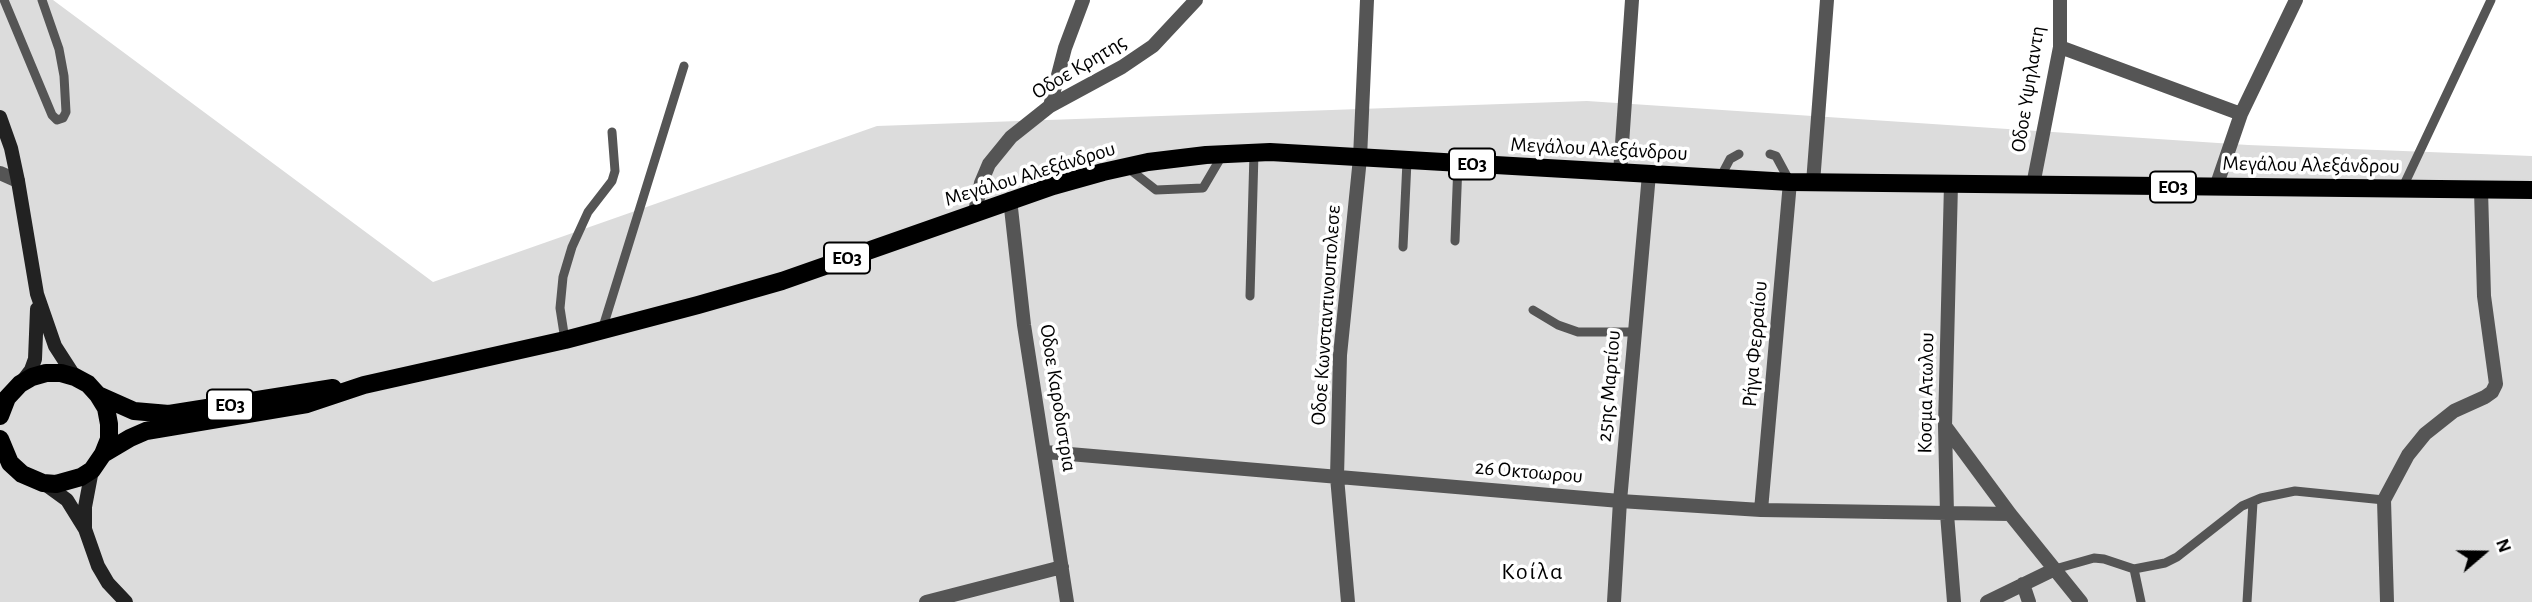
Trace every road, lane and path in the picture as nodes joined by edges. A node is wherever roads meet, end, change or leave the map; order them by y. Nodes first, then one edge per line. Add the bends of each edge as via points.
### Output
1 (4, 0) edge
2 (43, 0) edge
3 (1083, 0) edge
4 (1196, 0) edge
5 (1367, 0) edge
6 (1632, 0) edge
7 (1827, 0) edge
8 (2060, 0) edge
9 (2296, 0) edge
10 (2491, 0) edge
11 (2060, 47) junction
12 (684, 66) dead end
13 (1050, 106) junction
14 (2241, 114) junction
15 (0, 117) edge
16 (612, 132) dead end
17 (1254, 153) junction
18 (1223, 154) junction
19 (1739, 154) dead end
20 (1770, 154) dead end
21 (1360, 158) junction
22 (1407, 161) junction
23 (1458, 163) junction
24 (1127, 167) junction
25 (0, 173) edge
26 (1620, 173) junction
27 (1650, 174) junction
28 (1720, 178) junction
29 (19, 181) junction
30 (1790, 182) junction
31 (1814, 183) junction
32 (1951, 184) junction
33 (2033, 185) junction
34 (2216, 187) junction
35 (2402, 189) junction
36 (2481, 190) junction
37 (2532, 191) edge
38 (1010, 200) junction
39 (975, 212) junction
40 (1455, 241) dead end
41 (1403, 247) dead end
42 (37, 294) junction
43 (1250, 296) dead end
44 (1533, 310) dead end
45 (602, 330) junction
46 (1635, 332) junction
47 (565, 340) junction
48 (75, 377) junction
49 (20, 384) junction
50 (364, 385) junction
51 (98, 395) junction
52 (0, 416) edge
53 (1945, 426) junction
54 (0, 439) edge
55 (1046, 452) junction
56 (103, 454) junction
57 (92, 470) junction
58 (0, 472) edge
59 (22, 474) junction
60 (1337, 477) junction
61 (43, 483) junction
62 (2385, 500) junction
63 (1620, 501) junction
64 (2253, 502) junction
65 (1761, 510) junction
66 (1947, 514) junction
67 (2010, 514) junction
68 (85, 530) junction
69 (1062, 567) junction
70 (2055, 569) junction
71 (2134, 569) junction
72 (2023, 584) junction
73 (126, 602) edge
74 (926, 602) edge
75 (1067, 602) edge
76 (1348, 602) edge
77 (1614, 602) edge
78 (1954, 602) edge
79 (1987, 602) edge
80 (2029, 602) edge
81 (2081, 602) edge
82 (2141, 602) edge
83 (2248, 602) edge
84 (2387, 602) edge

1 - 2 lane via 57,120 66,112 64,76
3 - 13 street
4 - 13 street, Oδοε Κρητης via 1153,46
5 - 21 street, Oδοε Κωνσταντινουπολεσε
6 - 26 street
7 - 31 street
8 - 11 street, Oδοε Υψηλαντη
9 - 14 street
10 - 35 lane
11 - 14 street
11 - 33 street, Oδοε Υψηλαντη
12 - 45 lane
13 - 39 street, Oδοε Κρητης via 1011,136 989,164
14 - 34 street
15 - 29 main road
16 - 47 lane via 612,181 588,212 563,277 560,308
17 - 18 main road, Μεγάλου Αλεξάνδρου / ΕΟ3
17 - 21 main road, Μεγάλου Αλεξάνδρου / ΕΟ3
17 - 43 lane
18 - 24 main road, Μεγάλου Αλεξάνδρου / ΕΟ3
18 - 24 lane via 1203,188 1156,190
19 - 28 lane via 1730,159
20 - 30 lane via 1776,156
21 - 22 main road, Μεγάλου Αλεξάνδρου / ΕΟ3
21 - 60 street, Oδοε Κωνσταντινουπολεσε via 1340,355
22 - 23 main road, Μεγάλου Αλεξάνδρου / ΕΟ3
22 - 41 lane
23 - 26 main road, Μεγάλου Αλεξάνδρου / ΕΟ3
23 - 40 lane
24 - 38 main road, Μεγάλου Αλεξάνδρου / ΕΟ3
25 - 29 street
26 - 27 main road, Μεγάλου Αλεξάνδρου / ΕΟ3
27 - 28 main road, Μεγάλου Αλεξάνδρου / ΕΟ3
27 - 46 street, 25ης Μαρτίου
28 - 30 main road, Μεγάλου Αλεξάνδρου / ΕΟ3
29 - 42 main road
30 - 31 main road, Μεγάλου Αλεξάνδρου / ΕΟ3
30 - 65 street, Ρήγα Φερραίου
31 - 32 main road, Μεγάλου Αλεξάνδρου / ΕΟ3
32 - 33 main road, Μεγάλου Αλεξάνδρου / ΕΟ3
32 - 53 street, Κοσμα Ατωλου
33 - 34 main road, Μεγάλου Αλεξάνδρου / ΕΟ3
34 - 35 main road, Μεγάλου Αλεξάνδρου / ΕΟ3
35 - 36 main road, Μεγάλου Αλεξάνδρου / ΕΟ3
36 - 37 main road, Μεγάλου Αλεξάνδρου / ΕΟ3
36 - 62 street via 2484,296 2496,384 2485,397 2454,411 2424,434
38 - 39 main road, Μεγάλου Αλεξάνδρου / ΕΟ3
38 - 55 street, Oδοε Καροδιστρια via 1024,325
39 - 45 main road, Μεγάλου Αλεξάνδρου / ΕΟ3 via 782,281
42 - 48 main road via 55,346
42 - 49 main road via 35,359
44 - 46 lane via 1578,332
45 - 47 main road, Μεγάλου Αλεξάνδρου / ΕΟ3
46 - 63 street, 25ης Μαρτίου
47 - 50 main road, ΕΟ3
48 - 49 main road via 46,373
48 - 51 main road, ΕΟ3
49 - 52 main road via 7,398
50 - 51 main road, ΕΟ3 via 169,414 134,411
50 - 56 main road, ΕΟ3 via 307,404 146,431
51 - 56 main road, ΕΟ3 via 109,424
53 - 66 street, Κοσμα Ατωλου
53 - 67 street
54 - 59 main road via 10,463
55 - 60 street, 26 Οκτοωρου
55 - 69 street, Oδοε Καροδιστρια
56 - 57 main road, ΕΟ3
57 - 61 main road via 69,482
57 - 68 main road
58 - 59 main road
59 - 61 main road
60 - 63 street, 26 Οκτοωρου
60 - 76 street, Oδοε Κωνσταντινουπολεσε
61 - 68 main road via 67,500
62 - 64 lane via 2295,491
62 - 84 street
63 - 65 street, 26 Οκτοωρου
63 - 77 street, 25ης Μαρτίου
64 - 71 lane via 2227,516 2177,557
64 - 83 lane
65 - 66 street, 26 Οκτοωρου
66 - 67 street, 26 Οκτοωρου
66 - 78 street, Κοσμα Ατωλου
67 - 70 street
68 - 73 main road via 98,566
69 - 74 street
69 - 75 street, Oδοε Καροδιστρια
70 - 71 lane via 2094,558
70 - 72 street
70 - 81 street
71 - 82 lane
72 - 79 street
72 - 80 street

